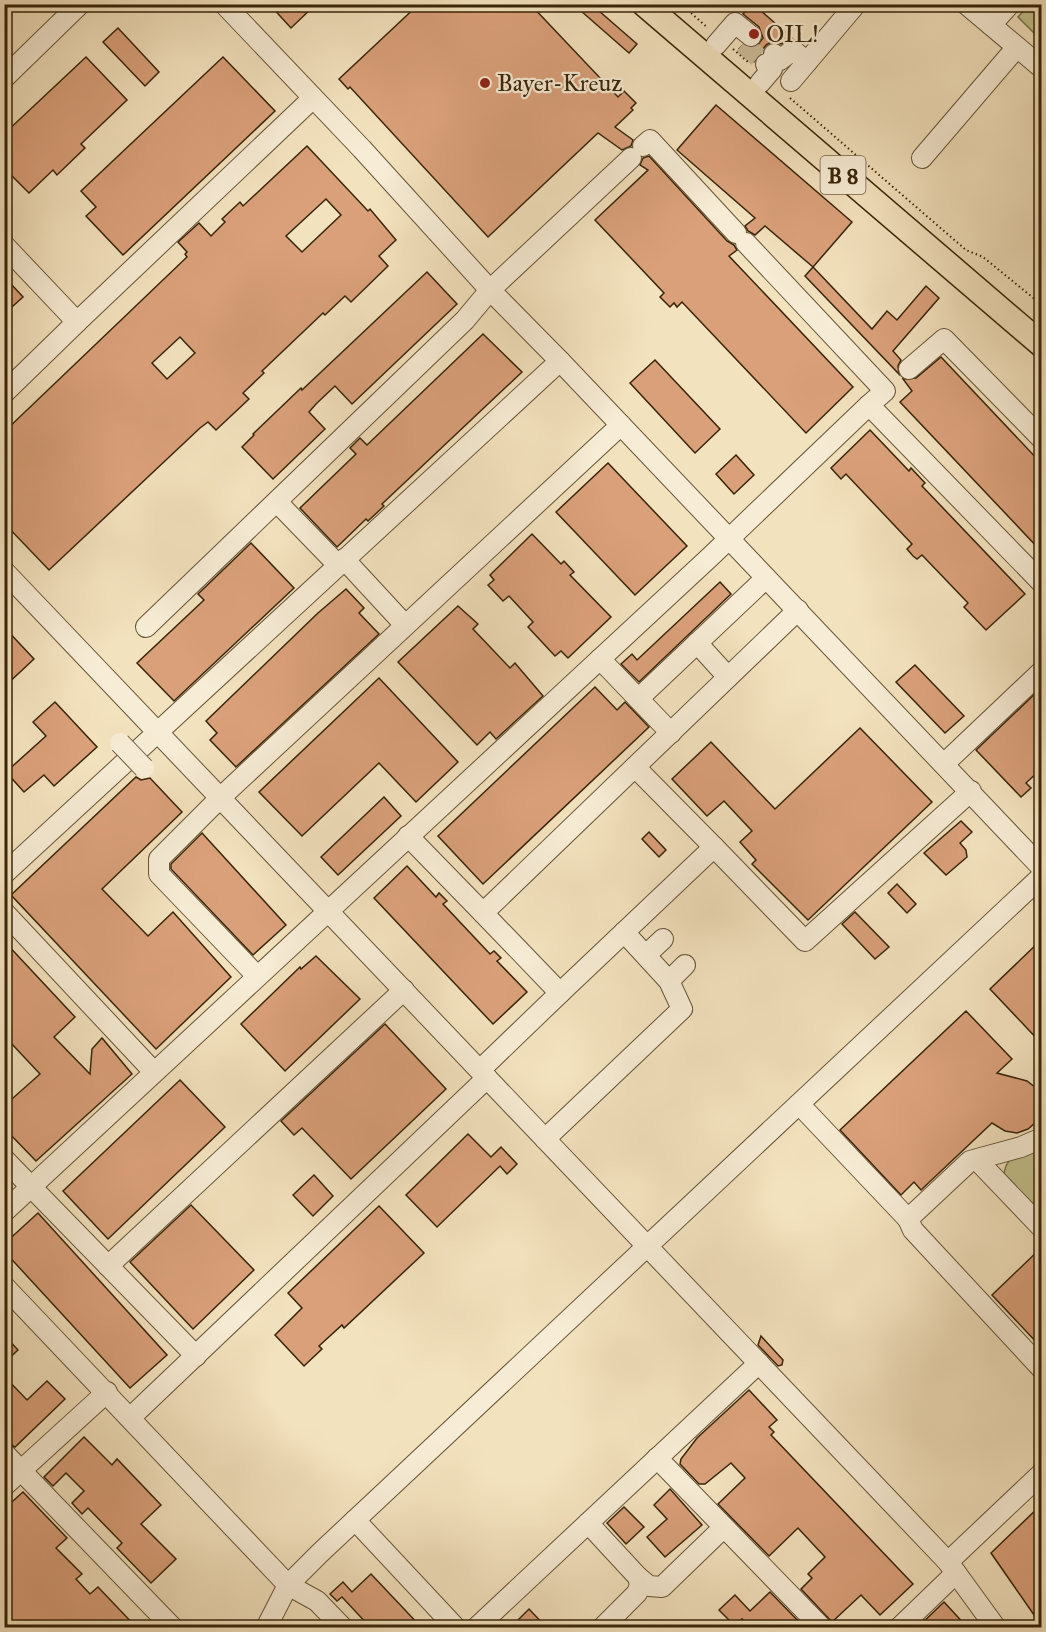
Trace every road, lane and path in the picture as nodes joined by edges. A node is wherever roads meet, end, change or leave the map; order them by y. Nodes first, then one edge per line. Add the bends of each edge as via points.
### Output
1 (80, 4) edge
2 (224, 4) edge
3 (644, 4) edge
4 (668, 4) edge
5 (681, 4) edge
6 (856, 4) edge
7 (966, 4) edge
8 (1010, 4) edge
9 (992, 25) junction
10 (721, 38) junction
11 (747, 40) tunnel mouth
12 (1017, 47) junction
13 (807, 62) junction
14 (1040, 64) edge
15 (769, 68) junction
16 (4, 78) edge
17 (791, 81) dead end
18 (313, 98) junction
19 (922, 158) dead end
20 (4, 245) edge
21 (490, 290) junction
22 (1041, 305) edge
23 (77, 322) junction
24 (1041, 323) edge
25 (1041, 345) edge
26 (560, 361) junction
27 (885, 391) junction
28 (4, 393) edge
29 (868, 405) junction
30 (621, 425) junction
31 (1041, 439) edge
32 (277, 502) junction
33 (729, 539) junction
34 (341, 562) junction
35 (4, 571) edge
36 (766, 578) junction
37 (1041, 583) edge
38 (798, 610) junction
39 (405, 625) junction
40 (146, 627) dead end
41 (697, 644) junction
42 (600, 659) junction
43 (1041, 671) edge
44 (728, 677) junction
45 (638, 699) junction
46 (156, 732) junction
47 (670, 733) junction
48 (120, 743) dead end
49 (945, 763) junction
50 (635, 767) junction
51 (144, 768) dead end
52 (971, 791) junction
53 (220, 798) junction
54 (408, 836) junction
55 (714, 846) junction
56 (1041, 868) edge
57 (4, 874) edge
58 (1041, 876) edge
59 (327, 910) junction
60 (4, 912) edge
61 (483, 913) junction
62 (624, 932) junction
63 (663, 939) dead end
64 (646, 956) junction
65 (685, 965) dead end
66 (257, 976) junction
67 (669, 981) junction
68 (404, 990) junction
69 (560, 993) junction
70 (154, 1072) junction
71 (483, 1074) junction
72 (799, 1104) junction
73 (1041, 1138) edge
74 (546, 1139) junction
75 (4, 1159) edge
76 (977, 1160) junction
77 (31, 1186) junction
78 (4, 1212) edge
79 (908, 1219) junction
80 (1041, 1228) edge
81 (648, 1246) junction
82 (108, 1266) junction
83 (4, 1286) edge
84 (196, 1356) junction
85 (759, 1363) junction
86 (1041, 1369) edge
87 (107, 1392) junction
88 (131, 1417) junction
89 (4, 1453) edge
90 (657, 1458) junction
91 (21, 1470) junction
92 (1041, 1473) edge
93 (4, 1486) edge
94 (355, 1520) junction
95 (588, 1523) junction
96 (723, 1528) junction
97 (952, 1567) junction
98 (288, 1585) junction
99 (641, 1586) junction
100 (173, 1628) edge
101 (266, 1628) edge
102 (343, 1628) edge
103 (456, 1628) edge
104 (476, 1628) edge
105 (603, 1628) edge
106 (822, 1628) edge
107 (899, 1628) edge
108 (996, 1628) edge

1 - 16 street
2 - 18 street
3 - 25 main road, B 8
4 - 10 main road, B 8
5 - 10 path
6 - 13 street
7 - 9 street
8 - 9 street
9 - 12 street
10 - 11 street via 735,23
10 - 15 main road, B 8
10 - 15 path
12 - 14 street
12 - 19 street
13 - 15 street via 793,50
13 - 17 street
15 - 22 path via 966,250 983,257
15 - 24 main road, B 8
18 - 21 street
18 - 23 street
20 - 23 street
21 - 26 street
21 - 27 street via 650,141
21 - 32 street via 465,320
23 - 28 street
26 - 30 street
26 - 34 street
27 - 29 street
27 - 31 street via 944,339
29 - 33 street
29 - 37 street
30 - 33 street
30 - 39 street
32 - 34 street
32 - 40 street
33 - 36 street
33 - 42 street
34 - 39 street
34 - 46 street
35 - 46 street
36 - 38 street
36 - 41 street
38 - 44 street
38 - 49 street
39 - 53 street
41 - 44 street
41 - 45 street
42 - 45 street
42 - 54 street
43 - 49 street
44 - 47 street
45 - 47 street
46 - 53 street
46 - 57 street
47 - 50 street
48 - 51 street, bridge
49 - 52 street
50 - 55 street
50 - 61 street
52 - 55 street via 806,941
52 - 56 street
53 - 59 street
53 - 66 street via 159,859 159,874
54 - 59 street
54 - 61 street
55 - 62 street
58 - 72 street
59 - 66 street
59 - 68 street
60 - 70 street
61 - 69 street
62 - 64 street
62 - 69 street
63 - 64 street
64 - 67 street
65 - 67 street
66 - 70 street
67 - 74 street via 682,1009
68 - 71 street
68 - 82 street
69 - 71 street
70 - 77 street
71 - 74 street
71 - 84 street
72 - 79 street
72 - 81 street
73 - 76 street
74 - 81 street
75 - 77 street
76 - 79 street via 970,1161
76 - 80 street
77 - 78 street
77 - 82 street
79 - 86 street via 913,1230
81 - 85 street
81 - 94 street
82 - 84 street
83 - 87 street
84 - 88 street
85 - 90 street
85 - 97 street
87 - 88 street
87 - 91 street
88 - 98 street
89 - 91 street
90 - 95 street
90 - 96 street
91 - 93 street
91 - 100 street
92 - 97 street
94 - 98 street
94 - 103 street
95 - 99 street
95 - 104 street
96 - 99 street via 662,1587
96 - 106 street
97 - 107 street
97 - 108 street
98 - 101 street
98 - 102 street via 317,1601
99 - 105 street

